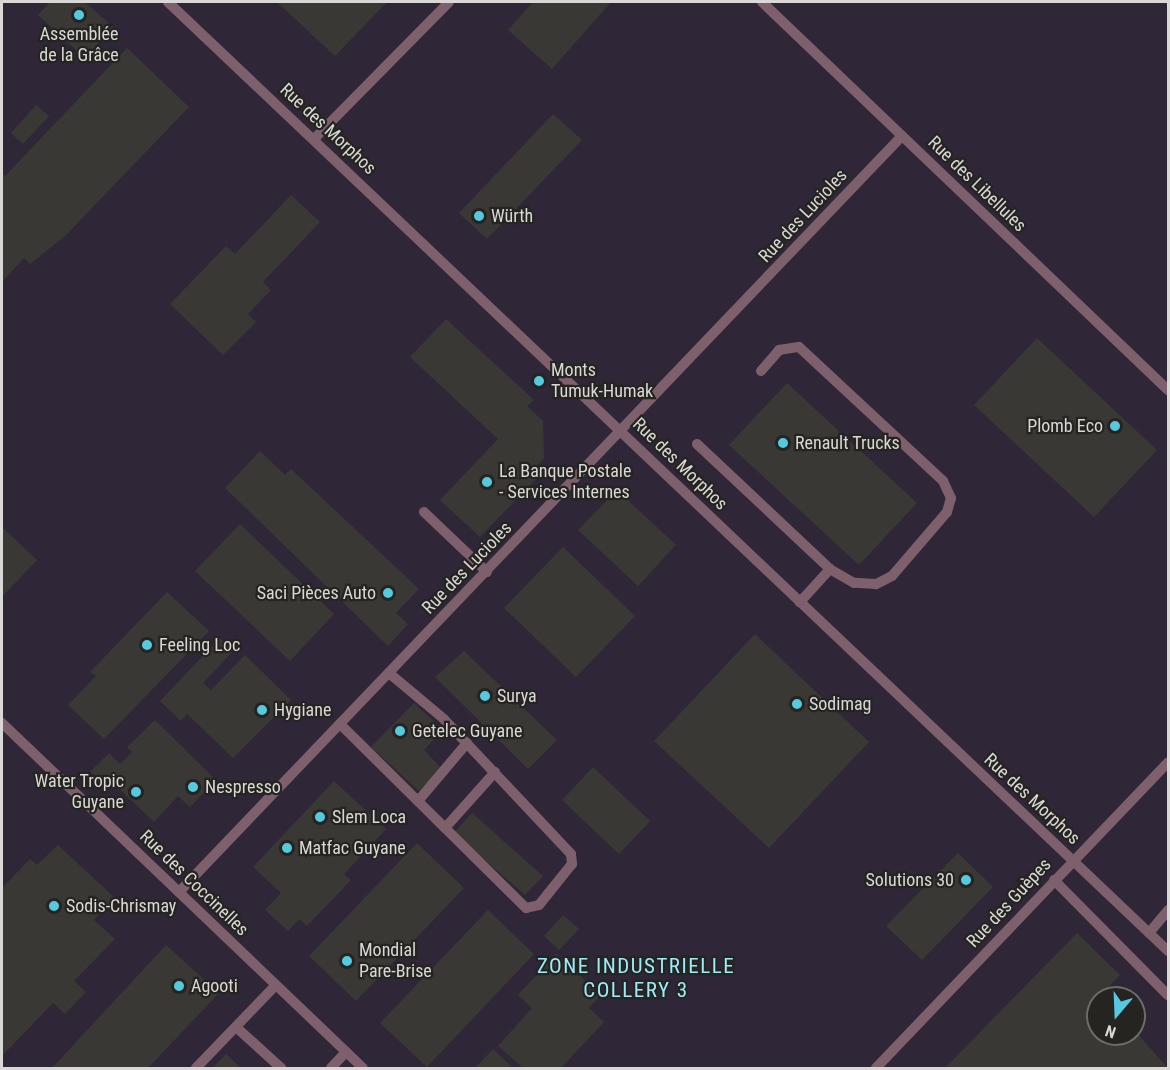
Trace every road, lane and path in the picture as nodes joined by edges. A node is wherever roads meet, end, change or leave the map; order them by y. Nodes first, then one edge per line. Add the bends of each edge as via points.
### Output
1 (168, 2) edge
2 (449, 2) edge
3 (762, 2) edge
4 (902, 136) junction
5 (314, 139) junction
6 (761, 371) dead end
7 (1168, 390) edge
8 (622, 431) junction
9 (697, 444) dead end
10 (424, 512) dead end
11 (830, 569) junction
12 (487, 572) junction
13 (800, 602) junction
14 (389, 673) junction
15 (2, 723) edge
16 (340, 724) junction
17 (467, 743) junction
18 (1168, 762) edge
19 (495, 772) junction
20 (418, 801) junction
21 (445, 828) junction
22 (1073, 860) junction
23 (1054, 880) junction
24 (179, 892) junction
25 (1168, 910) edge
26 (1149, 933) junction
27 (1168, 951) edge
28 (276, 985) junction
29 (1168, 995) edge
30 (236, 1027) junction
31 (346, 1052) junction
32 (196, 1068) edge
33 (281, 1068) edge
34 (331, 1068) edge
35 (363, 1068) edge
36 (876, 1068) edge

1 - 5 lane, Rue des Morphos
2 - 5 lane
3 - 4 lane, Rue des Libellules
4 - 7 lane, Rue des Libellules
4 - 8 lane, Rue des Lucioles
5 - 8 lane, Rue des Morphos
6 - 11 lane via 779,350 799,347 943,481 951,498 947,512 892,576 876,584 854,582
8 - 12 lane, Rue des Lucioles
8 - 13 lane, Rue des Morphos
9 - 11 lane
10 - 12 lane
11 - 13 lane
12 - 14 lane, Rue des Lucioles
13 - 22 lane, Rue des Morphos
14 - 16 lane, Rue des Lucioles
14 - 17 lane
15 - 24 lane, Rue des Coccinelles
16 - 20 lane
16 - 24 lane, Rue des Lucioles
17 - 19 lane
17 - 20 lane
18 - 22 lane, Rue des Guèpes
19 - 21 lane
19 - 21 lane via 571,854 572,864 539,905 526,908
20 - 21 lane
22 - 23 lane, Rue des Guèpes
22 - 26 lane, Rue des Morphos
23 - 29 lane
23 - 36 lane, Rue des Guèpes
24 - 28 lane, Rue des Coccinelles
25 - 26 lane
26 - 27 lane, Rue des Morphos
28 - 30 lane
28 - 31 lane, Rue des Coccinelles
30 - 32 lane
30 - 33 lane
31 - 34 lane
31 - 35 lane, Rue des Coccinelles

